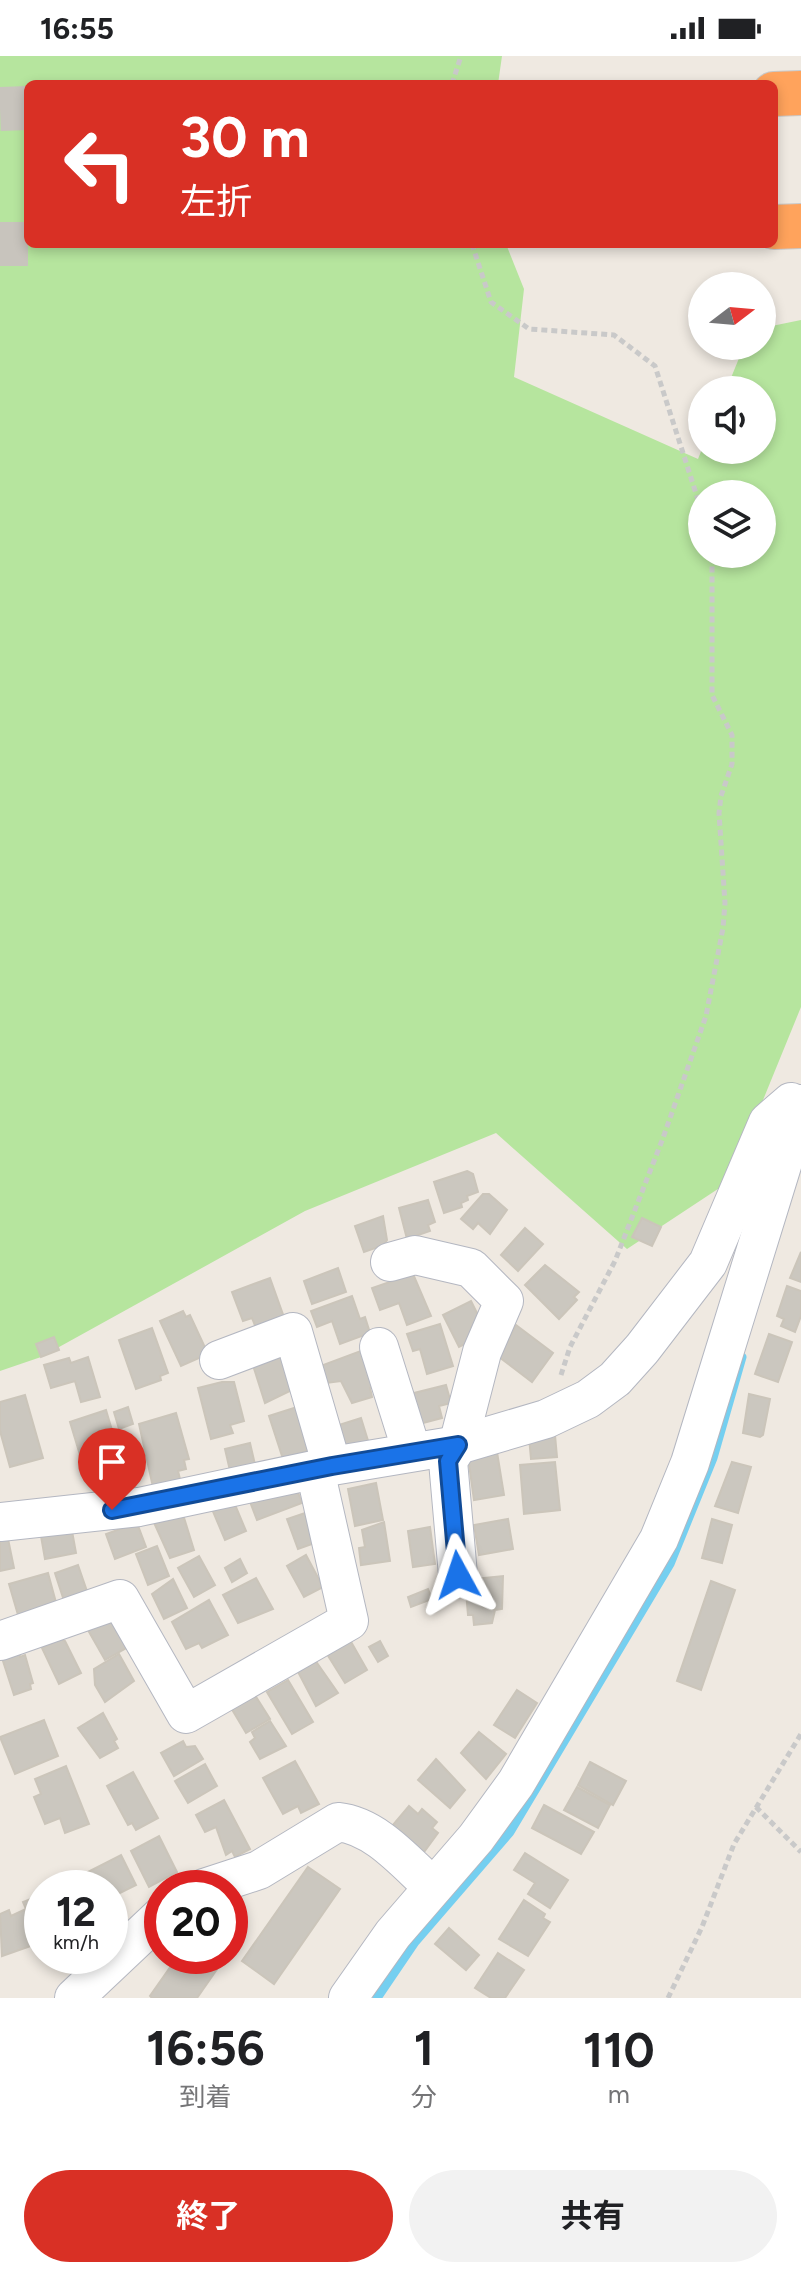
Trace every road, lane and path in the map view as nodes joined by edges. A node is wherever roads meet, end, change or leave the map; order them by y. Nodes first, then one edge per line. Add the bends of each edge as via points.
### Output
1 (461, 56) edge
2 (453, 80) edge
3 (801, 93) edge
4 (778, 94) edge
5 (801, 226) edge
6 (778, 227) edge
7 (473, 248) edge
8 (692, 480) edge
9 (712, 568) edge
10 (801, 1097) edge
11 (801, 1104) edge
12 (390, 1262) dead end
13 (379, 1347) dead end
14 (219, 1360) dead end
15 (546, 1419) junction
16 (458, 1445) junction
17 (412, 1452) junction
18 (323, 1468) junction
19 (0, 1522) edge
20 (458, 1575) dead end
21 (0, 1641) edge
22 (801, 1734) edge
23 (756, 1807) junction
24 (801, 1852) edge
25 (248, 1874) edge
26 (433, 1887) junction
27 (144, 1932) edge
28 (74, 1998) edge
29 (348, 1998) edge
30 (668, 1998) edge

1 - 2 path
3 - 4 highway
5 - 6 highway
7 - 8 path via 491,302 529,329 614,335 655,366
9 - 15 path via 712,695 732,735 732,764 721,796 725,903 706,1016 615,1261 570,1347
10 - 15 street via 768,1122 708,1263 642,1349 597,1392
11 - 26 street via 670,1516 516,1783
12 - 16 street via 415,1255 471,1268 504,1301 482,1352
13 - 17 street
14 - 18 street via 293,1332
15 - 16 street
16 - 17 street
16 - 20 street via 448,1461
17 - 18 street
18 - 19 street via 139,1507
18 - 21 street via 349,1621 186,1714 120,1599
22 - 23 path
23 - 24 path
23 - 30 path via 734,1844
25 - 26 street via 338,1822 369,1832
26 - 29 street
27 - 28 street

